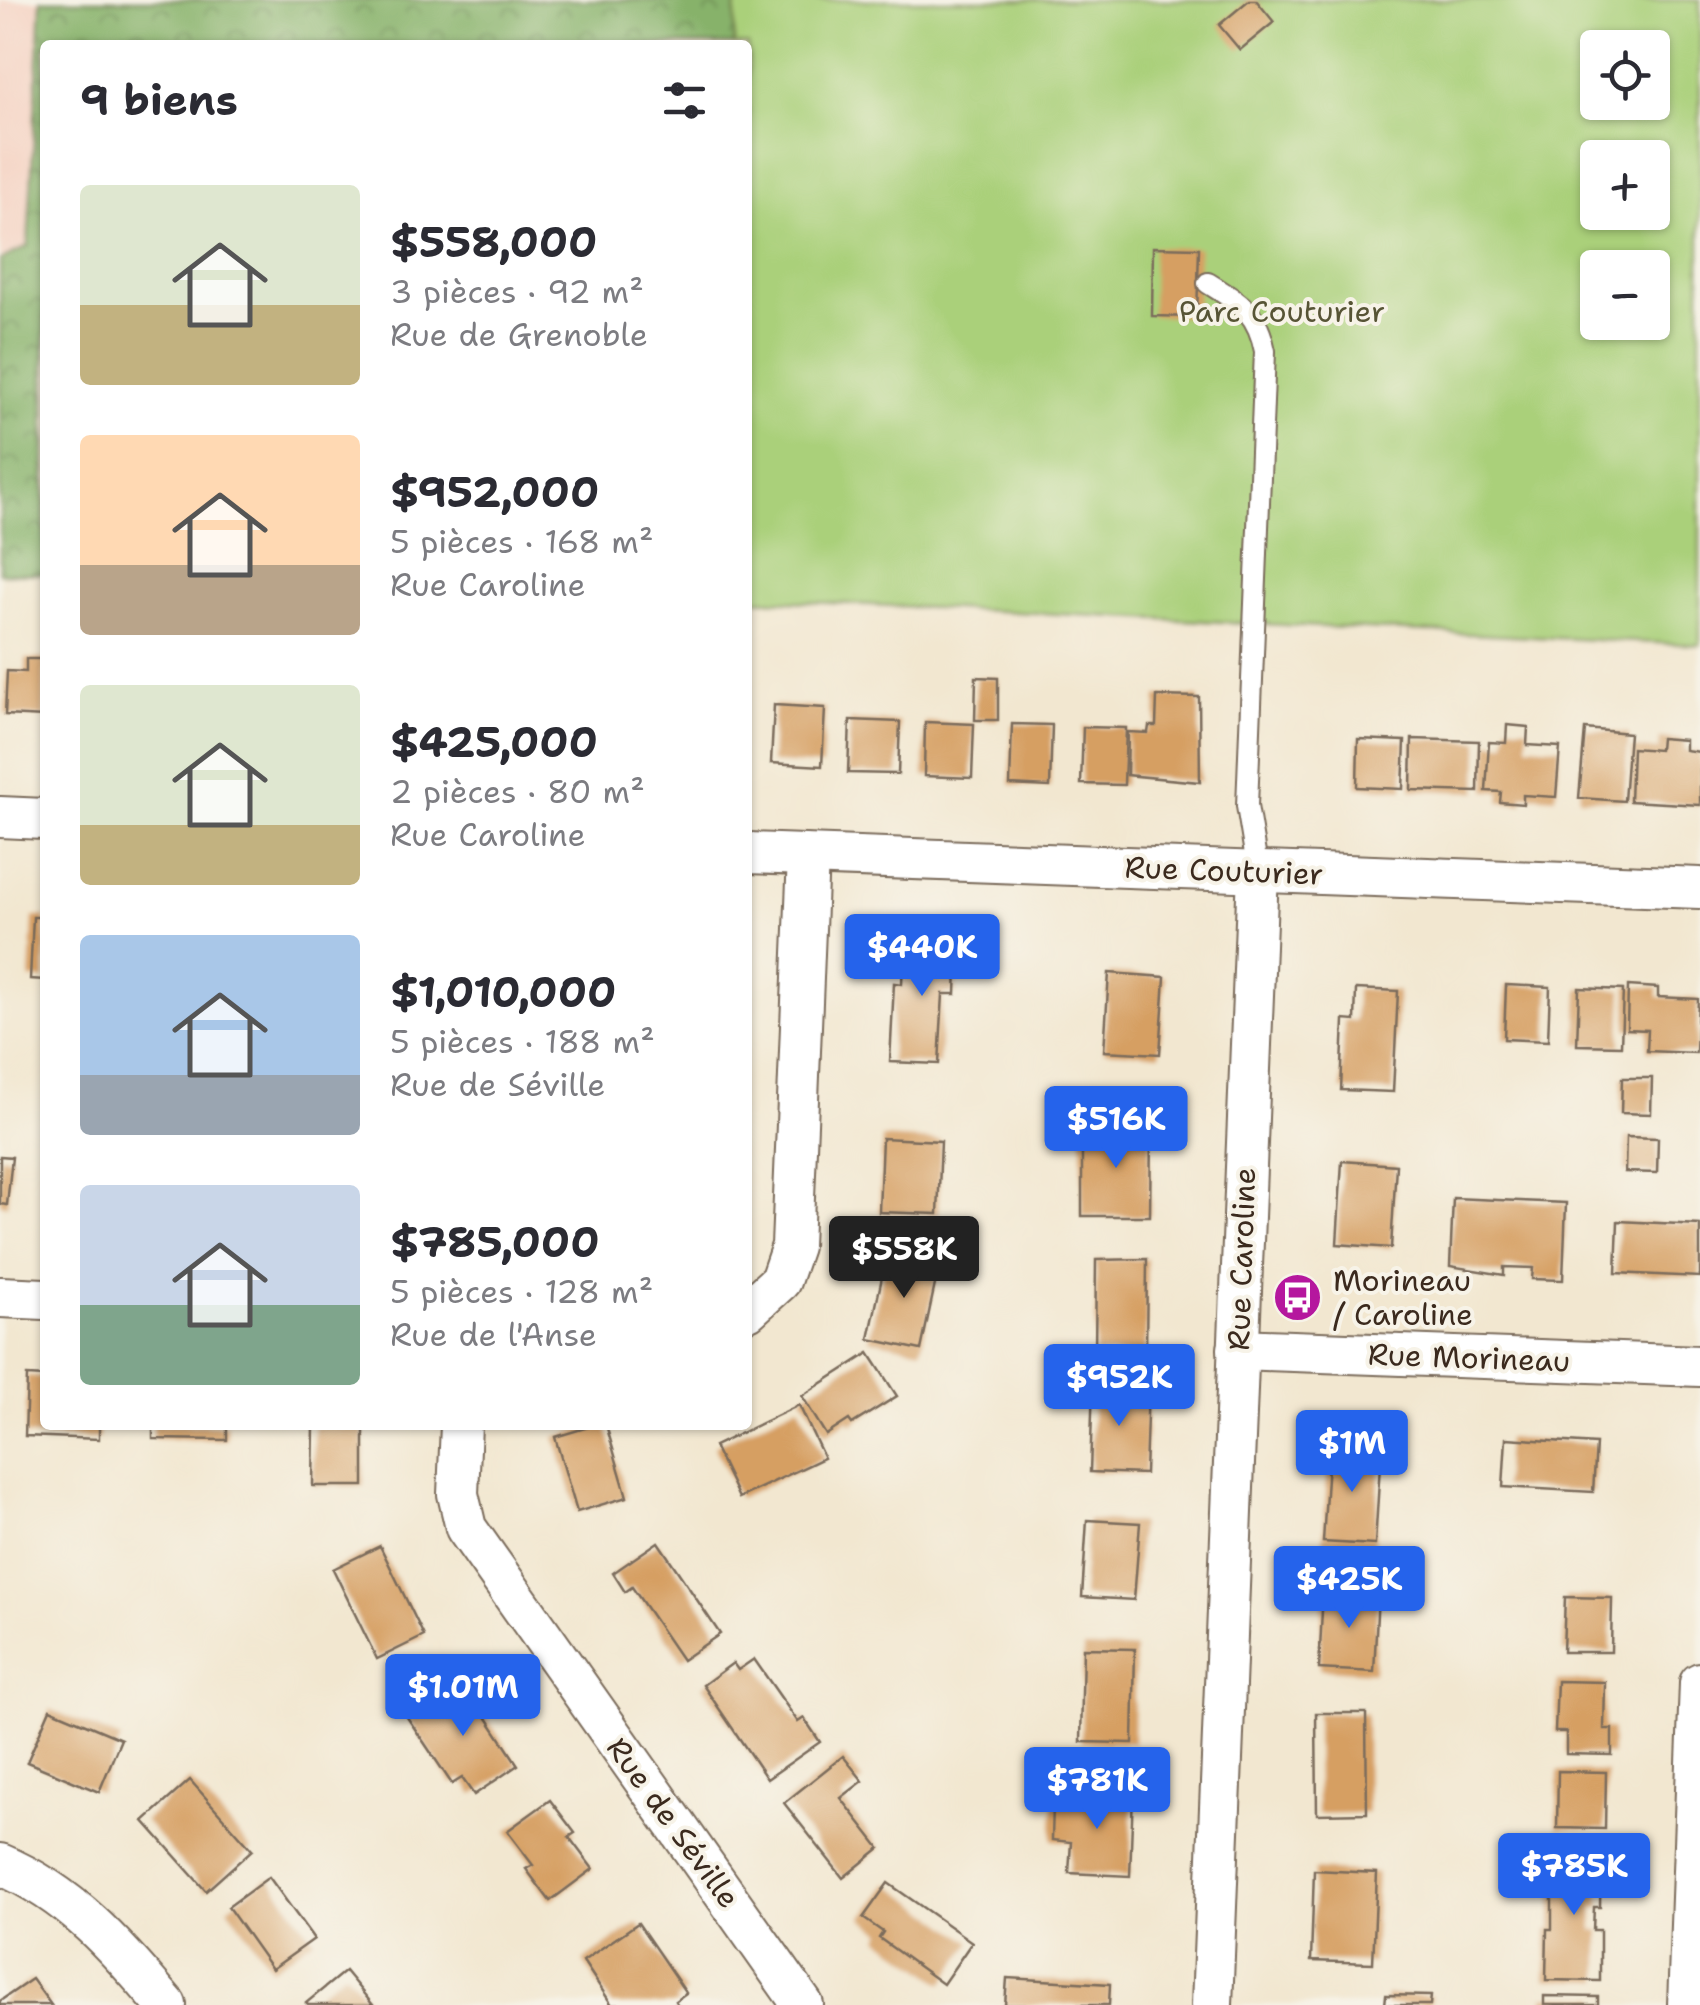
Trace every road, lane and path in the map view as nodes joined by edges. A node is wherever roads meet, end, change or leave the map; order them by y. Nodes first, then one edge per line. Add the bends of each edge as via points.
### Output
1 (1208, 283) dead end
2 (0, 817) edge
3 (40, 819) edge
4 (752, 853) edge
5 (808, 856) junction
6 (1258, 872) junction
7 (1700, 888) edge
8 (0, 1297) edge
9 (40, 1299) edge
10 (752, 1306) edge
11 (1238, 1349) junction
12 (1700, 1366) edge
13 (461, 1430) edge
14 (1700, 1684) edge
15 (0, 1864) edge
16 (166, 2005) edge
17 (803, 2005) edge
18 (1212, 2005) edge
19 (1688, 2005) edge

1 - 6 lane via 1260,326 1265,352 1247,806
2 - 3 street
4 - 5 street, Rue Couturier
5 - 6 street, Rue Couturier
5 - 10 street via 792,1246 780,1281
6 - 7 street, Rue Couturier
6 - 11 street, Rue Caroline
8 - 9 street
11 - 12 street, Rue Morineau
11 - 18 street, Rue Caroline
13 - 17 street, Rue de Séville via 458,1494 466,1528
14 - 19 street
15 - 16 street via 62,1897

